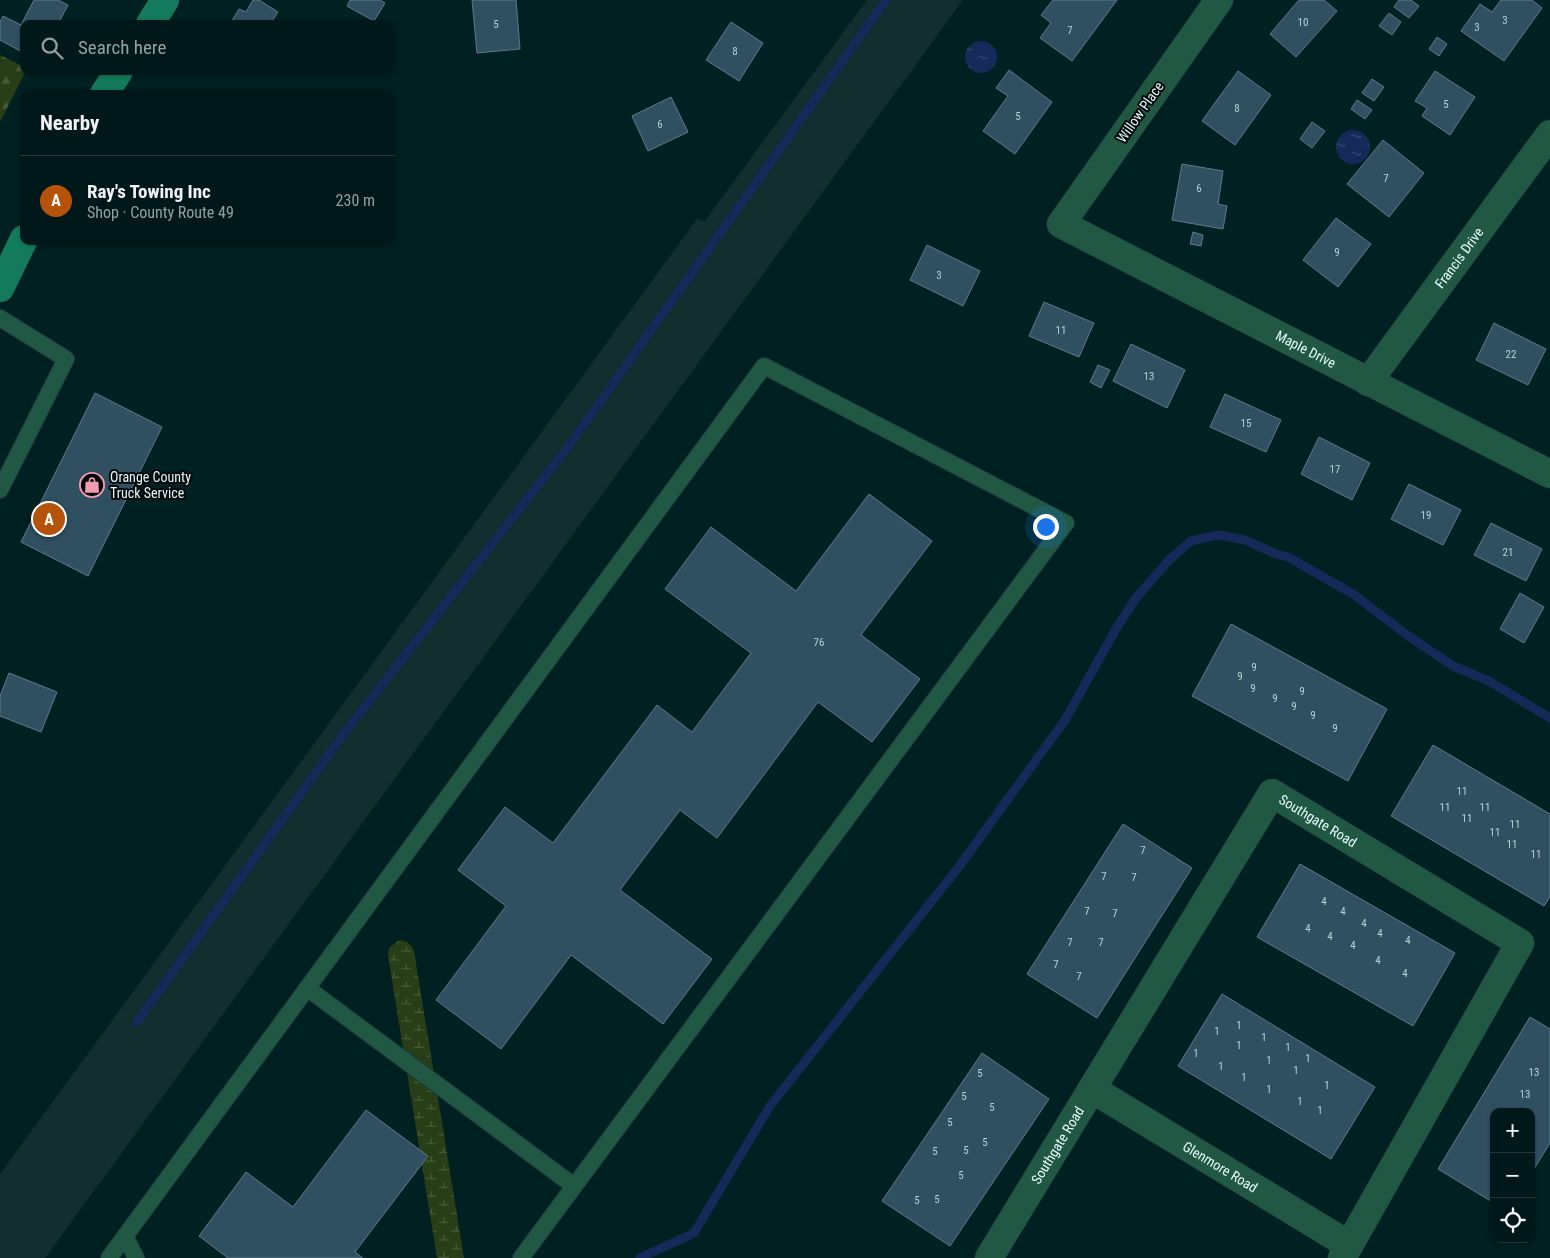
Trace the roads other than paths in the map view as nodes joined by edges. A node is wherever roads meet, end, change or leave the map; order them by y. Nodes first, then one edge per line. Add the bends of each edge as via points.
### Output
1 (165, 0) edge
2 (1220, 0) edge
3 (152, 20) edge
4 (116, 75) edge
5 (107, 90) edge
6 (1550, 134) edge
7 (1061, 224) joint
8 (21, 245) edge
9 (0, 288) edge
10 (0, 318) edge
11 (1368, 382) junction
12 (1550, 474) edge
13 (0, 490) edge
14 (307, 988) junction
15 (1092, 1089) junction
16 (574, 1186) junction
17 (125, 1236) junction
18 (1345, 1251) edge
19 (109, 1258) edge
20 (136, 1258) edge
21 (521, 1258) edge
22 (988, 1258) edge

1 - 3 street
2 - 7 street, Willow Place
4 - 5 street
6 - 11 street, Francis Drive
7 - 11 street, Maple Drive
8 - 9 street
10 - 13 lane via 66,360
11 - 12 street, Maple Drive
14 - 16 lane
14 - 16 lane via 764,366 1066,523
14 - 17 lane
15 - 18 street, Glenmore Road
15 - 18 street, Southgate Road via 1272,793 1520,943
15 - 22 street, Southgate Road
16 - 21 lane
17 - 19 lane
17 - 20 lane

